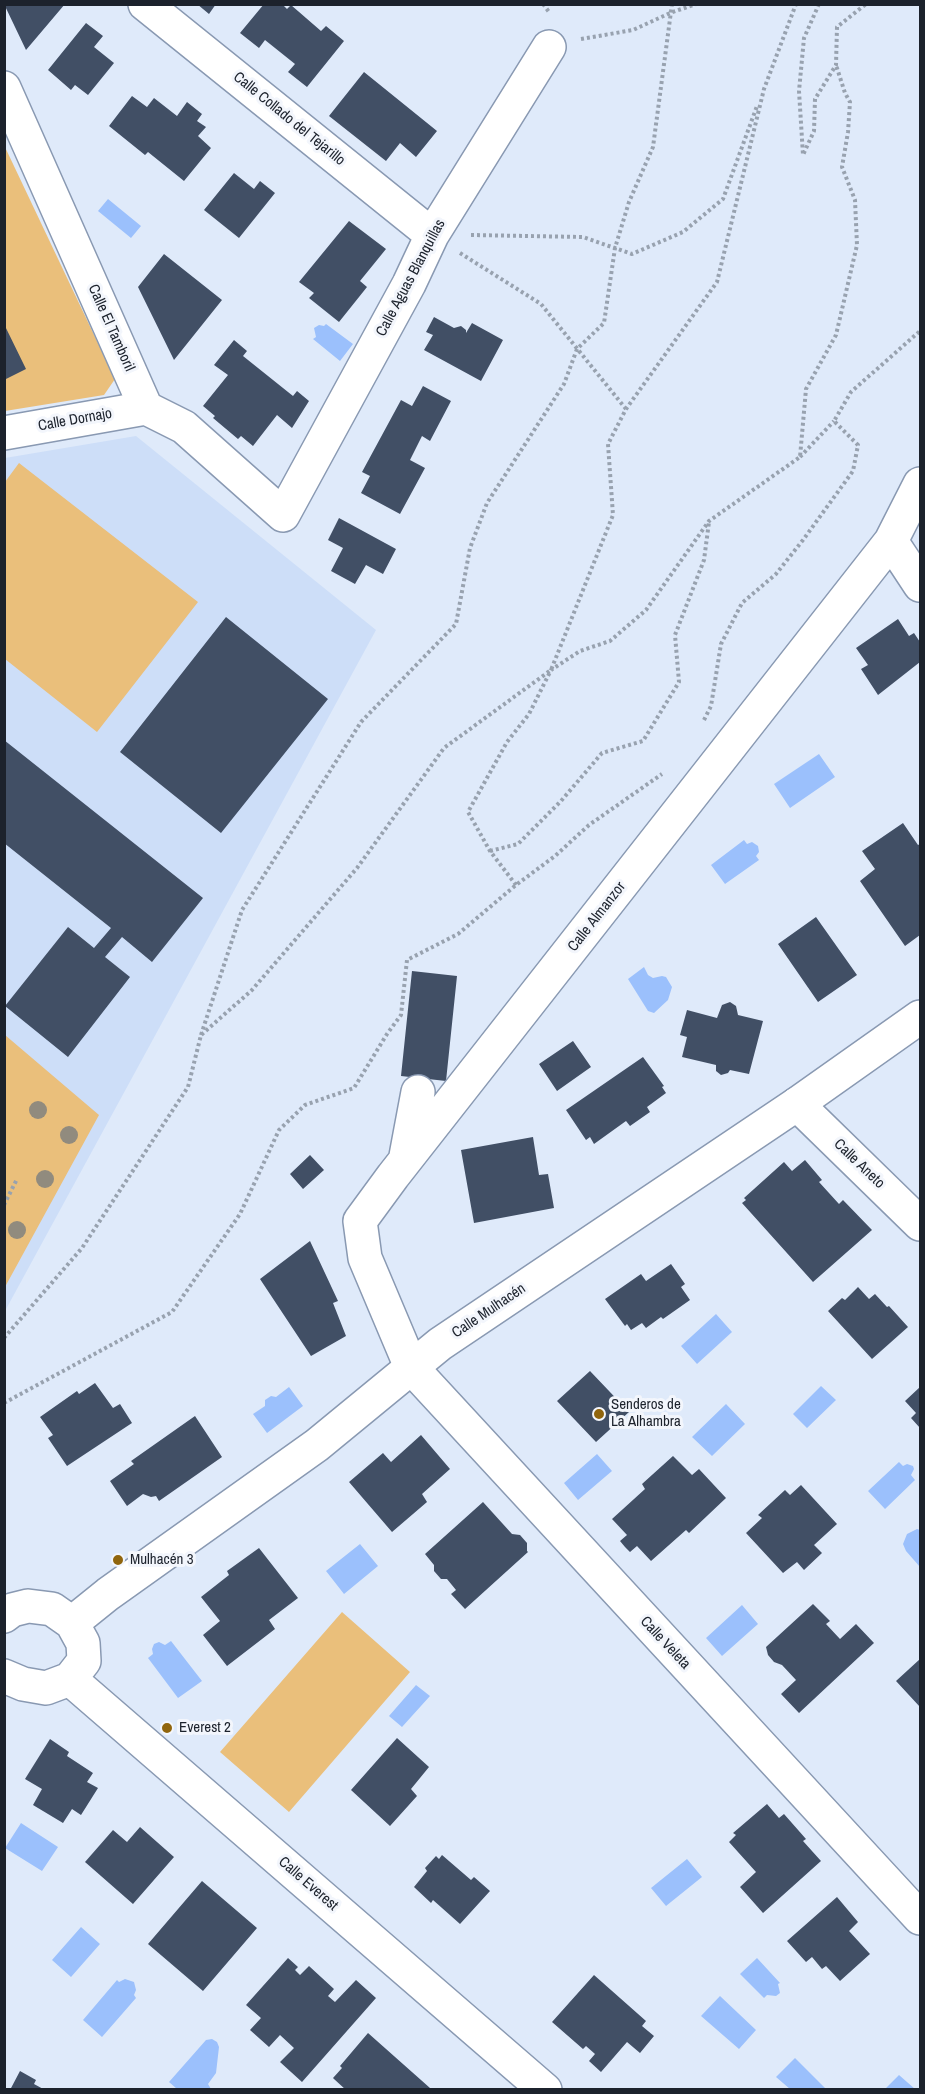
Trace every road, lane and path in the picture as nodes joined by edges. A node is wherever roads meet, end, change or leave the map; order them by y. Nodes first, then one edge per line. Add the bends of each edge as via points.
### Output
1 (146, 4) edge
2 (672, 4) edge
3 (696, 4) edge
4 (796, 4) edge
5 (819, 4) edge
6 (866, 4) edge
7 (670, 13) junction
8 (549, 47) joint
9 (836, 65) junction
10 (4, 88) edge
11 (764, 88) junction
12 (432, 235) junction
13 (615, 248) junction
14 (921, 331) edge
15 (577, 349) junction
16 (146, 408) junction
17 (626, 409) junction
18 (834, 421) junction
19 (4, 433) edge
20 (800, 457) junction
21 (921, 484) edge
22 (709, 521) junction
23 (891, 541) junction
24 (921, 585) edge
25 (551, 670) junction
26 (703, 722) dead end
27 (668, 770) dead end
28 (490, 851) junction
29 (516, 885) junction
30 (921, 1017) edge
31 (201, 1035) junction
32 (418, 1092) dead end
33 (797, 1104) junction
34 (405, 1161) junction
35 (17, 1179) dead end
36 (4, 1205) edge
37 (921, 1224) edge
38 (4, 1338) edge
39 (411, 1367) junction
40 (4, 1402) edge
41 (7, 1604) edge
42 (72, 1623) junction
43 (4, 1676) edge
44 (70, 1679) junction
45 (921, 1918) edge
46 (545, 2090) edge

1 - 12 street, Calle Collado del Tejarillo
2 - 7 path
3 - 7 path
4 - 11 path
5 - 9 path via 804,38 799,91 803,154 814,131 816,99
6 - 9 path via 837,27
7 - 8 path via 633,30
7 - 13 path via 653,147 629,202
8 - 12 street, Calle Aguas Blanquillas
9 - 20 path via 850,102 842,167 855,200 857,245 836,335 806,389
10 - 16 street, Calle El Tamboril
11 - 13 path via 723,199 683,232 632,254
11 - 17 path via 717,282
12 - 13 path via 583,237
12 - 15 path via 541,304
12 - 16 street, Calle Aguas Blanquillas via 282,515 184,427
13 - 15 path via 604,323
14 - 18 path via 851,392
15 - 17 path
15 - 31 path via 564,384 487,503 470,548 456,624 361,722 242,910
16 - 19 street, Calle Dornajo
17 - 25 path via 608,444 614,515
18 - 20 path
18 - 26 path via 858,445 853,471 776,574 742,603 721,644 711,706
20 - 22 path
21 - 23 street, Calle Almanzor
22 - 25 path via 645,610 610,641 580,651
22 - 28 path via 704,560 675,635 680,682 643,741 602,753 518,844
23 - 24 street
23 - 34 street, Calle Almanzor
25 - 28 path via 529,714 507,742 468,812
25 - 31 path via 444,748 357,868 252,990
27 - 29 path via 589,825
28 - 29 path
29 - 40 path via 458,934 407,960 401,1015 354,1088 305,1105 279,1130 240,1214 172,1312
30 - 33 street, Calle Mulhacén
31 - 38 path via 188,1087 82,1248
32 - 34 street
33 - 37 street, Calle Aneto
33 - 39 street, Calle Mulhacén
34 - 39 street, Calle Almanzor via 360,1221 364,1258
35 - 36 path
39 - 42 street, Calle Mulhacén via 316,1445
39 - 45 street, Calle Veleta
41 - 42 street via 52,1609
42 - 44 street via 83,1643 84,1662
43 - 44 street via 46,1688
44 - 46 street, Calle Everest

